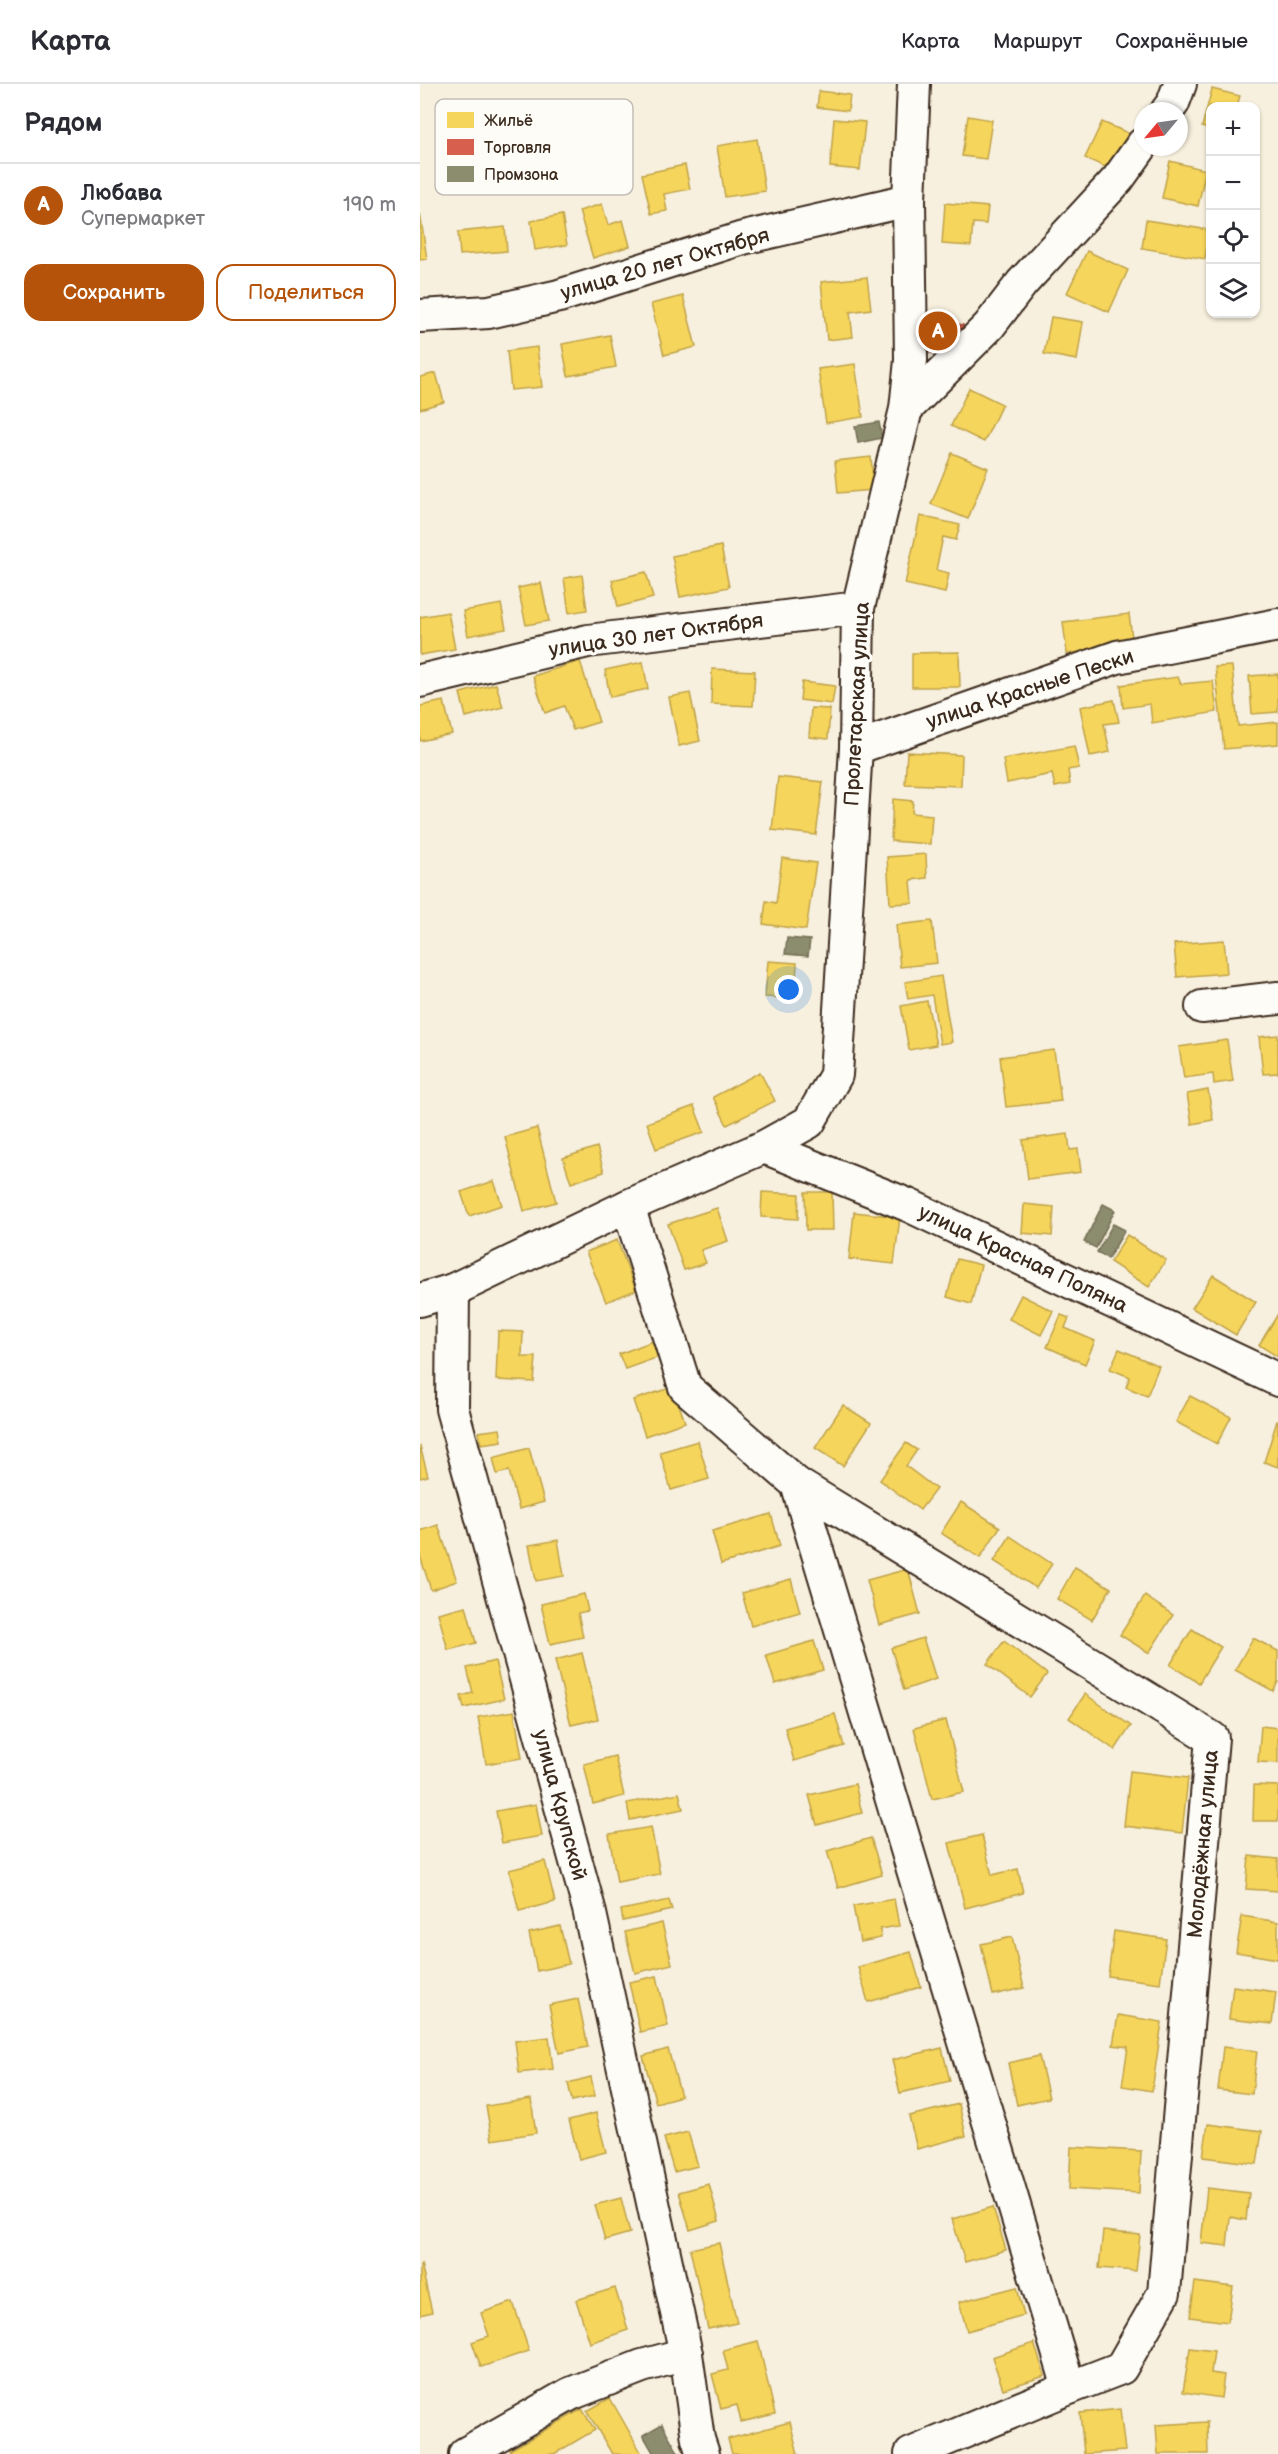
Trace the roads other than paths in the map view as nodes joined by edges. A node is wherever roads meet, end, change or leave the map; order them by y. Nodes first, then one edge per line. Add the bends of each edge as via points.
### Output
1 (914, 84) edge
2 (1180, 84) edge
3 (1173, 102) edge
4 (1134, 156) edge
5 (909, 200) junction
6 (420, 316) edge
7 (906, 409) junction
8 (858, 608) junction
9 (1278, 625) edge
10 (420, 681) edge
11 (856, 748) junction
12 (1278, 998) edge
13 (1202, 1007) dead end
14 (764, 1147) junction
15 (628, 1206) junction
16 (453, 1290) junction
17 (420, 1300) edge
18 (1278, 1380) edge
19 (797, 1484) junction
20 (686, 2354) junction
21 (1069, 2388) junction
22 (465, 2454) edge
23 (703, 2454) edge
24 (911, 2454) edge

1 - 5 street, Пролетарская улица
2 - 3 street
4 - 7 street via 989,326
5 - 6 street, улица 20 лет Октября via 743,238 559,296 489,312
5 - 7 street, Пролетарская улица via 911,360
7 - 8 street, Пролетарская улица
8 - 10 street, улица 30 лет Октября via 588,640
8 - 11 street, Пролетарская улица
9 - 11 street, улица Красные Пески via 1117,657
11 - 14 street, Пролетарская улица via 836,1075 809,1122
12 - 13 street
14 - 15 street, Пролетарская улица
14 - 18 street, улица Красная Поляна via 908,1205
15 - 16 street
15 - 19 street, Молодёжная улица via 685,1387
16 - 17 street
16 - 20 street, улица Крупской via 452,1409 589,1910
19 - 21 street
19 - 21 street, Молодёжная улица via 1212,1738 1164,2293 1121,2368
20 - 22 street via 570,2394
20 - 23 street, улица Крупской
21 - 24 street, Молодёжная улица

